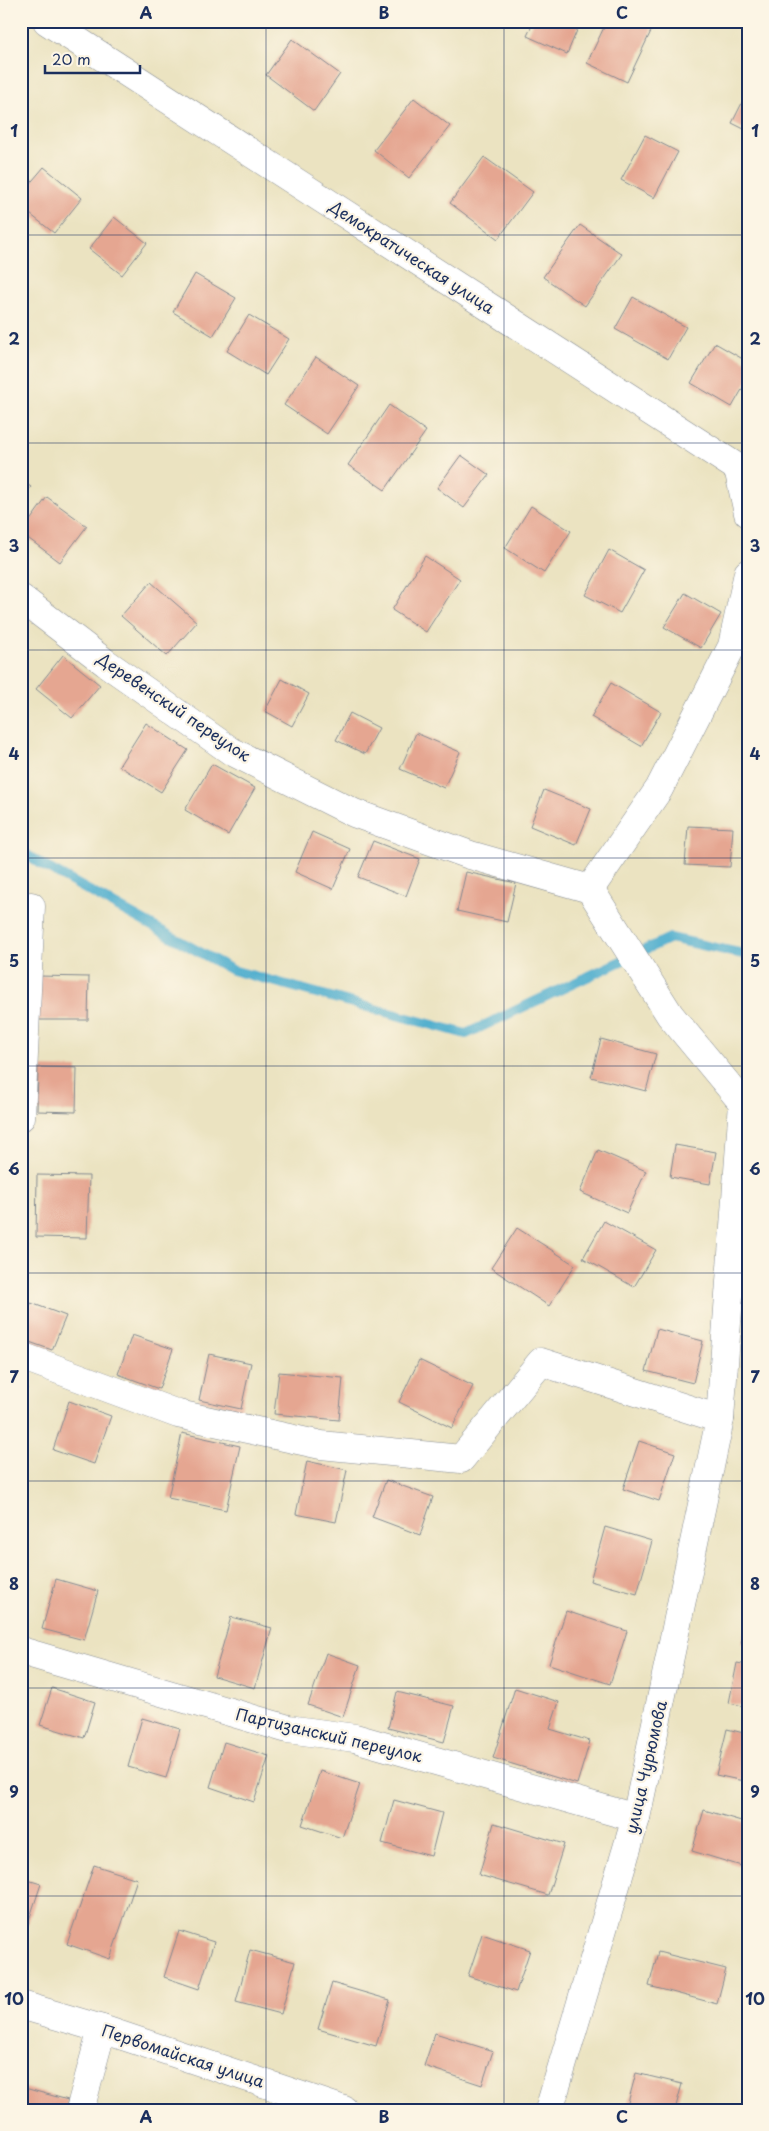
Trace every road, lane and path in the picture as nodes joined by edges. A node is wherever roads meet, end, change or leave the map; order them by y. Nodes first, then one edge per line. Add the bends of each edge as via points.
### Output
1 (47, 21) edge
2 (743, 458) edge
3 (748, 513) edge
4 (748, 573) edge
5 (21, 598) edge
6 (590, 889) junction
7 (31, 906) dead end
8 (21, 1117) edge
9 (21, 1356) edge
10 (720, 1419) junction
11 (21, 1651) edge
12 (636, 1818) junction
13 (21, 2005) edge
14 (102, 2029) junction
15 (80, 2110) edge
16 (344, 2110) edge
17 (549, 2110) edge

1 - 2 street, Демократическая улица
2 - 3 street, Демократическая улица
4 - 6 street via 732,646 659,789
5 - 6 street, Деревенский переулок via 231,751 354,813 470,855
6 - 10 street, улица Чурюмова via 670,1015 743,1103
7 - 8 street
9 - 10 street via 178,1414 321,1445 461,1459 540,1362
10 - 12 street, улица Чурюмова
11 - 12 street, Партизанский переулок via 288,1729 355,1738
12 - 17 street, улица Чурюмова
13 - 14 street, Первомайская улица
14 - 15 street
14 - 16 street, Первомайская улица

